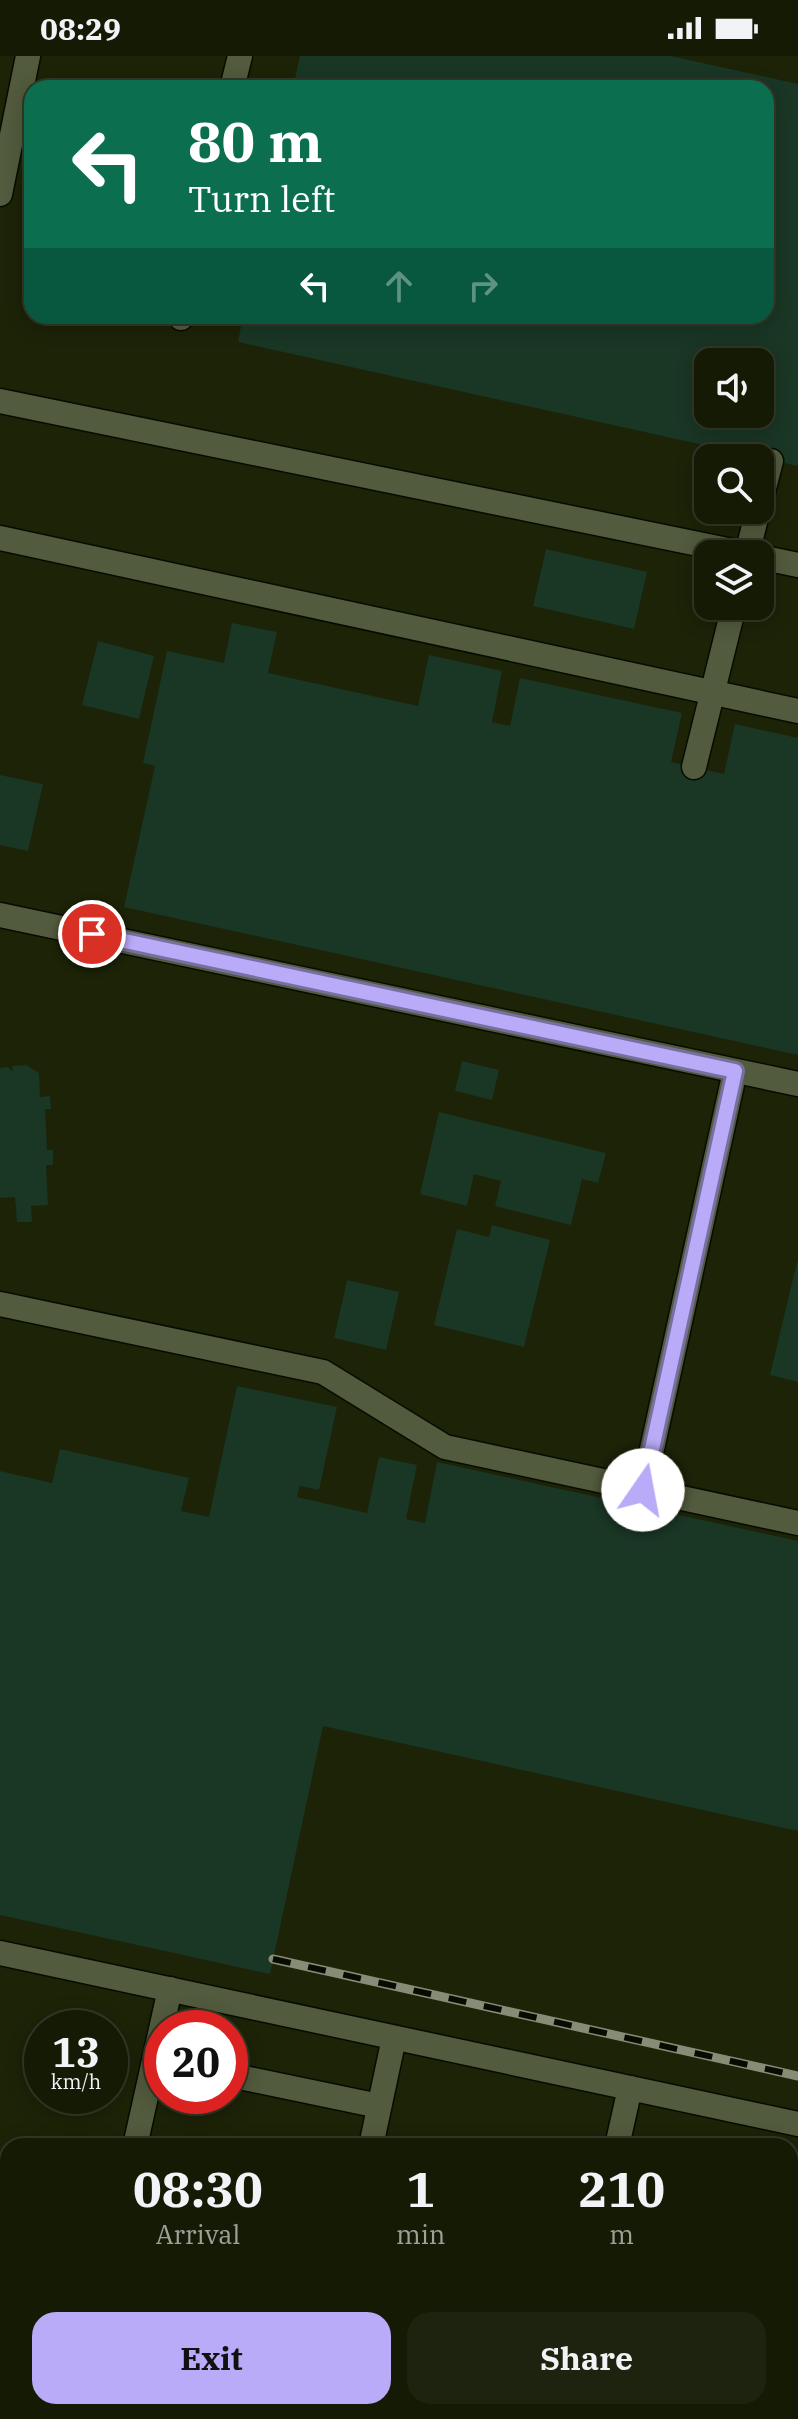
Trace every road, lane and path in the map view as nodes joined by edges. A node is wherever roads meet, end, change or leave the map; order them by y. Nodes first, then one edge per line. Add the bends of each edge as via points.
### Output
1 (28, 56) edge
2 (240, 56) edge
3 (234, 80) edge
4 (6, 130) edge
5 (0, 194) edge
6 (0, 401) edge
7 (0, 538) edge
8 (694, 543) edge
9 (774, 560) edge
10 (798, 565) edge
11 (730, 620) edge
12 (712, 693) junction
13 (798, 711) edge
14 (694, 767) dead end
15 (0, 915) edge
16 (735, 1071) junction
17 (798, 1084) edge
18 (0, 1304) edge
19 (643, 1490) junction
20 (798, 1523) edge
21 (0, 1953) edge
22 (170, 1989) junction
23 (166, 2010) edge
24 (394, 2038) junction
25 (248, 2079) edge
26 (630, 2088) junction
27 (379, 2106) junction
28 (144, 2113) edge
29 (798, 2124) edge
30 (137, 2138) edge
31 (373, 2138) edge
32 (619, 2138) edge

1 - 4 lane
2 - 3 lane
4 - 5 lane
6 - 8 lane
7 - 12 lane
9 - 10 lane
11 - 12 lane
12 - 13 lane
12 - 14 lane
15 - 16 lane
16 - 17 lane
16 - 19 lane
18 - 19 lane via 323,1372 445,1447
19 - 20 lane
21 - 22 lane
22 - 23 lane
22 - 24 lane
24 - 26 lane
24 - 27 lane
25 - 27 lane
26 - 29 lane
26 - 32 lane
27 - 31 lane
28 - 30 lane

